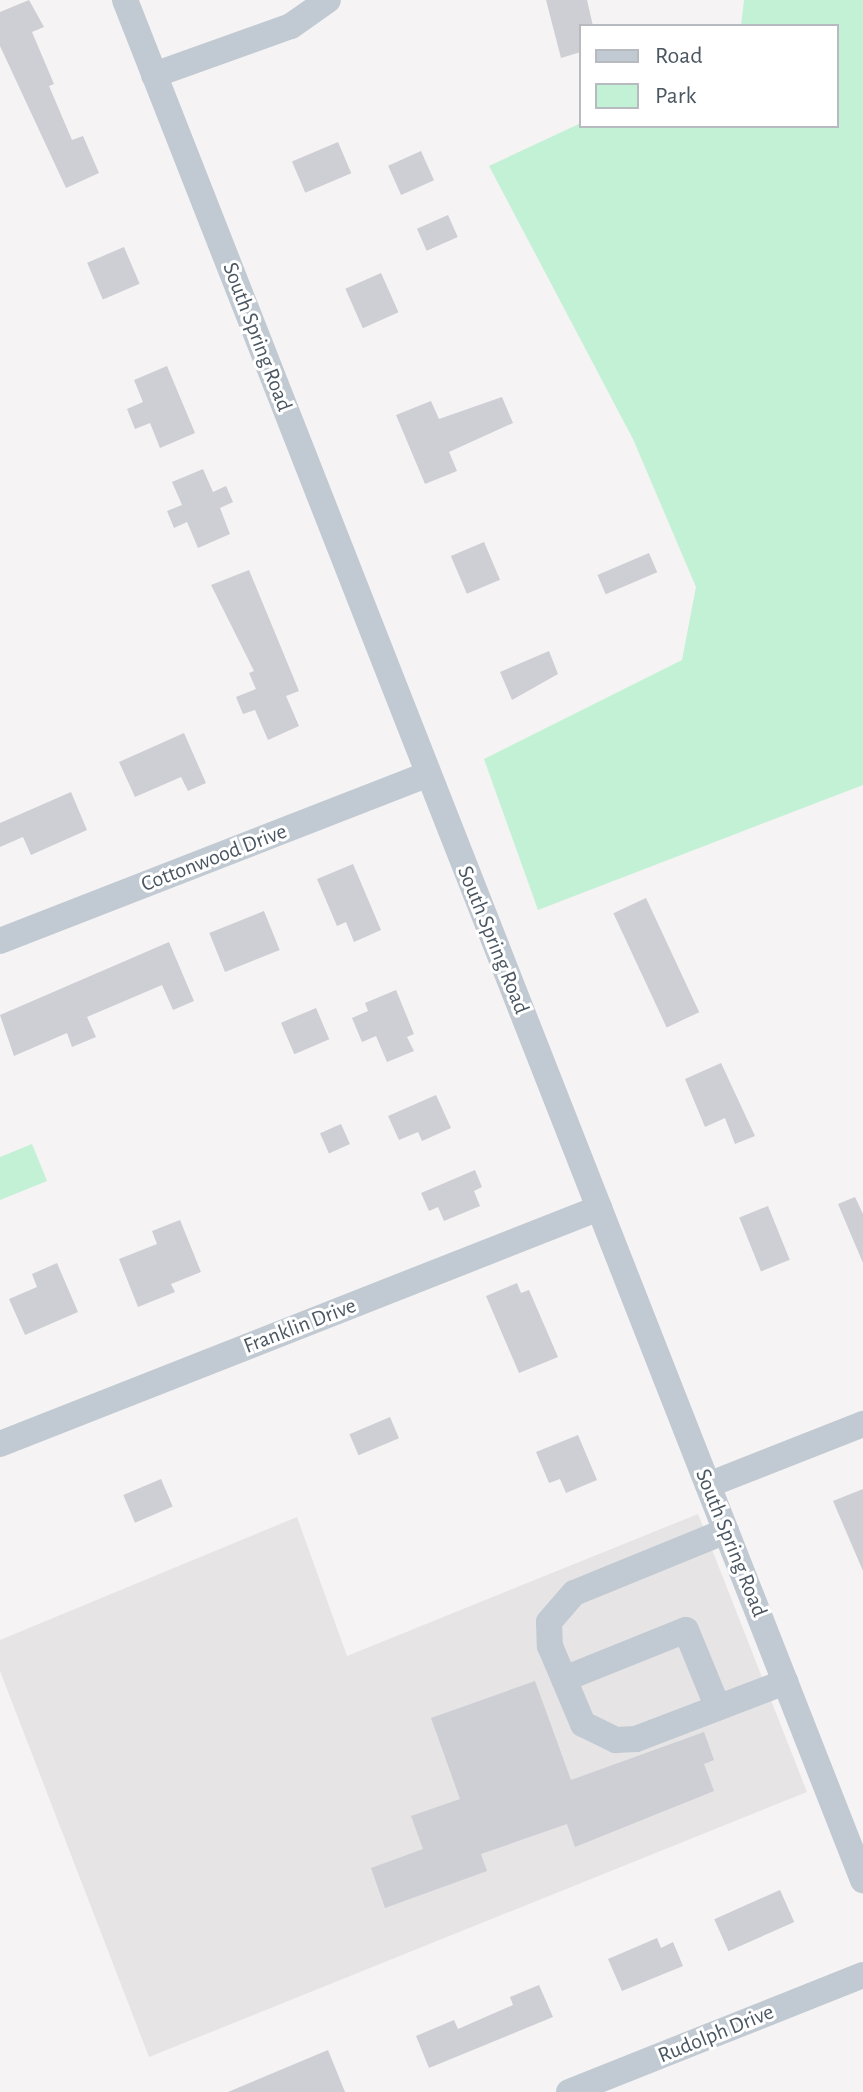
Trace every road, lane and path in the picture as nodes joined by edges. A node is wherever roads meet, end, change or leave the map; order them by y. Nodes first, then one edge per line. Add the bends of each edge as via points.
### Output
1 (125, 0) edge
2 (328, 0) edge
3 (154, 75) junction
4 (428, 774) junction
5 (0, 941) edge
6 (599, 1208) junction
7 (863, 1424) edge
8 (0, 1444) edge
9 (708, 1485) junction
10 (726, 1531) junction
11 (564, 1679) junction
12 (785, 1682) junction
13 (718, 1708) junction
14 (863, 1880) edge
15 (863, 1975) edge
16 (569, 2092) edge

1 - 3 street, South Spring Road
2 - 3 street via 291,26
3 - 4 street, South Spring Road
4 - 5 street, Cottonwood Drive
4 - 6 street, South Spring Road
6 - 8 street, Franklin Drive
6 - 9 street, South Spring Road
7 - 9 street
9 - 10 street, South Spring Road
10 - 11 street via 574,1593 558,1606 549,1622 550,1646
10 - 12 street, South Spring Road
11 - 13 street via 583,1724 616,1740 636,1739
11 - 13 street via 686,1630
12 - 13 street
12 - 14 street, South Spring Road
15 - 16 street, Rudolph Drive

